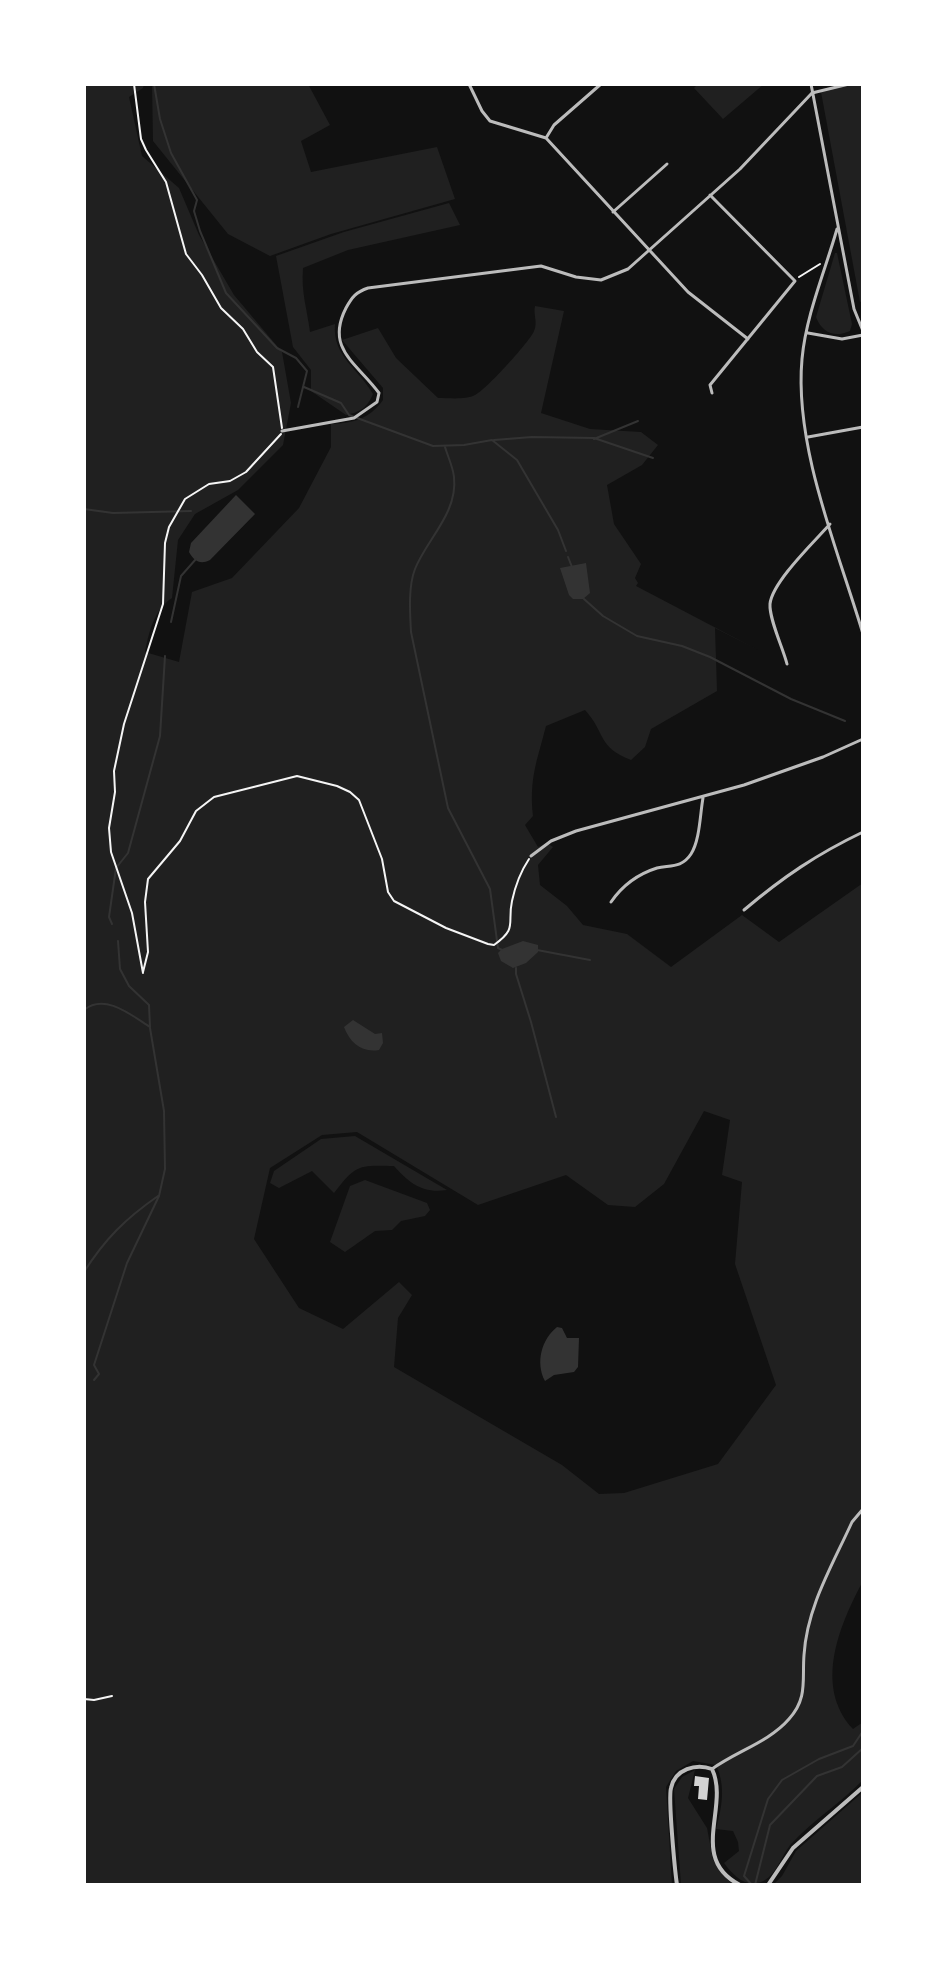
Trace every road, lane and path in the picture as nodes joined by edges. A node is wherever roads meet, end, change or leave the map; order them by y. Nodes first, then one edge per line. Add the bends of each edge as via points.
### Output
1 (134, 84) edge
2 (469, 84) edge
3 (601, 84) edge
4 (811, 84) edge
5 (849, 84) edge
6 (812, 93) junction
7 (546, 138) junction
8 (667, 164) dead end
9 (710, 195) junction
10 (613, 212) junction
11 (837, 229) junction
12 (649, 252) junction
13 (829, 260) junction
14 (795, 281) junction
15 (807, 333) junction
16 (863, 333) edge
17 (748, 339) junction
18 (712, 393) dead end
19 (863, 427) edge
20 (284, 431) junction
21 (807, 437) junction
22 (830, 524) junction
23 (863, 634) edge
24 (787, 664) dead end
25 (863, 739) edge
26 (703, 798) junction
27 (863, 832) edge
28 (531, 856) joint
29 (611, 902) dead end
30 (744, 910) dead end
31 (863, 1509) edge
32 (112, 1696) dead end
33 (84, 1699) edge
34 (712, 1769) junction
35 (863, 1787) edge
36 (677, 1885) edge
37 (740, 1885) edge
38 (768, 1885) edge

1 - 20 path via 141,139 166,182 181,241 221,308 273,367
2 - 7 street via 490,121
3 - 7 street
4 - 6 street
5 - 6 street
6 - 9 street
6 - 11 street
7 - 10 street
8 - 10 street
9 - 12 street
9 - 14 street
10 - 12 street
11 - 13 street
11 - 16 street
12 - 17 street via 688,292
12 - 20 street via 628,269 601,280 541,266 358,291 342,315 338,334 343,352 379,393 377,402 354,418
13 - 14 path
13 - 15 street
14 - 17 street
15 - 16 street via 842,339
15 - 21 street via 800,391
17 - 18 street via 710,385
19 - 21 street
20 - 28 path via 246,472 209,484 185,499 165,543 163,604 124,724 109,828 143,973 148,879 180,841 196,811 214,797 297,776 350,792 365,809 394,901 481,943 495,945 507,936 511,903
21 - 22 street
22 - 23 street
22 - 24 street via 772,595 770,606
25 - 26 street
26 - 28 street via 576,831
26 - 29 street via 693,852 684,862 623,885
27 - 30 street via 821,852
31 - 34 street via 852,1522 808,1620 804,1693 792,1716 774,1735
32 - 33 path
34 - 36 street via 694,1766 679,1774 671,1788
34 - 37 street via 718,1791 713,1849 724,1872
35 - 38 street via 793,1848

